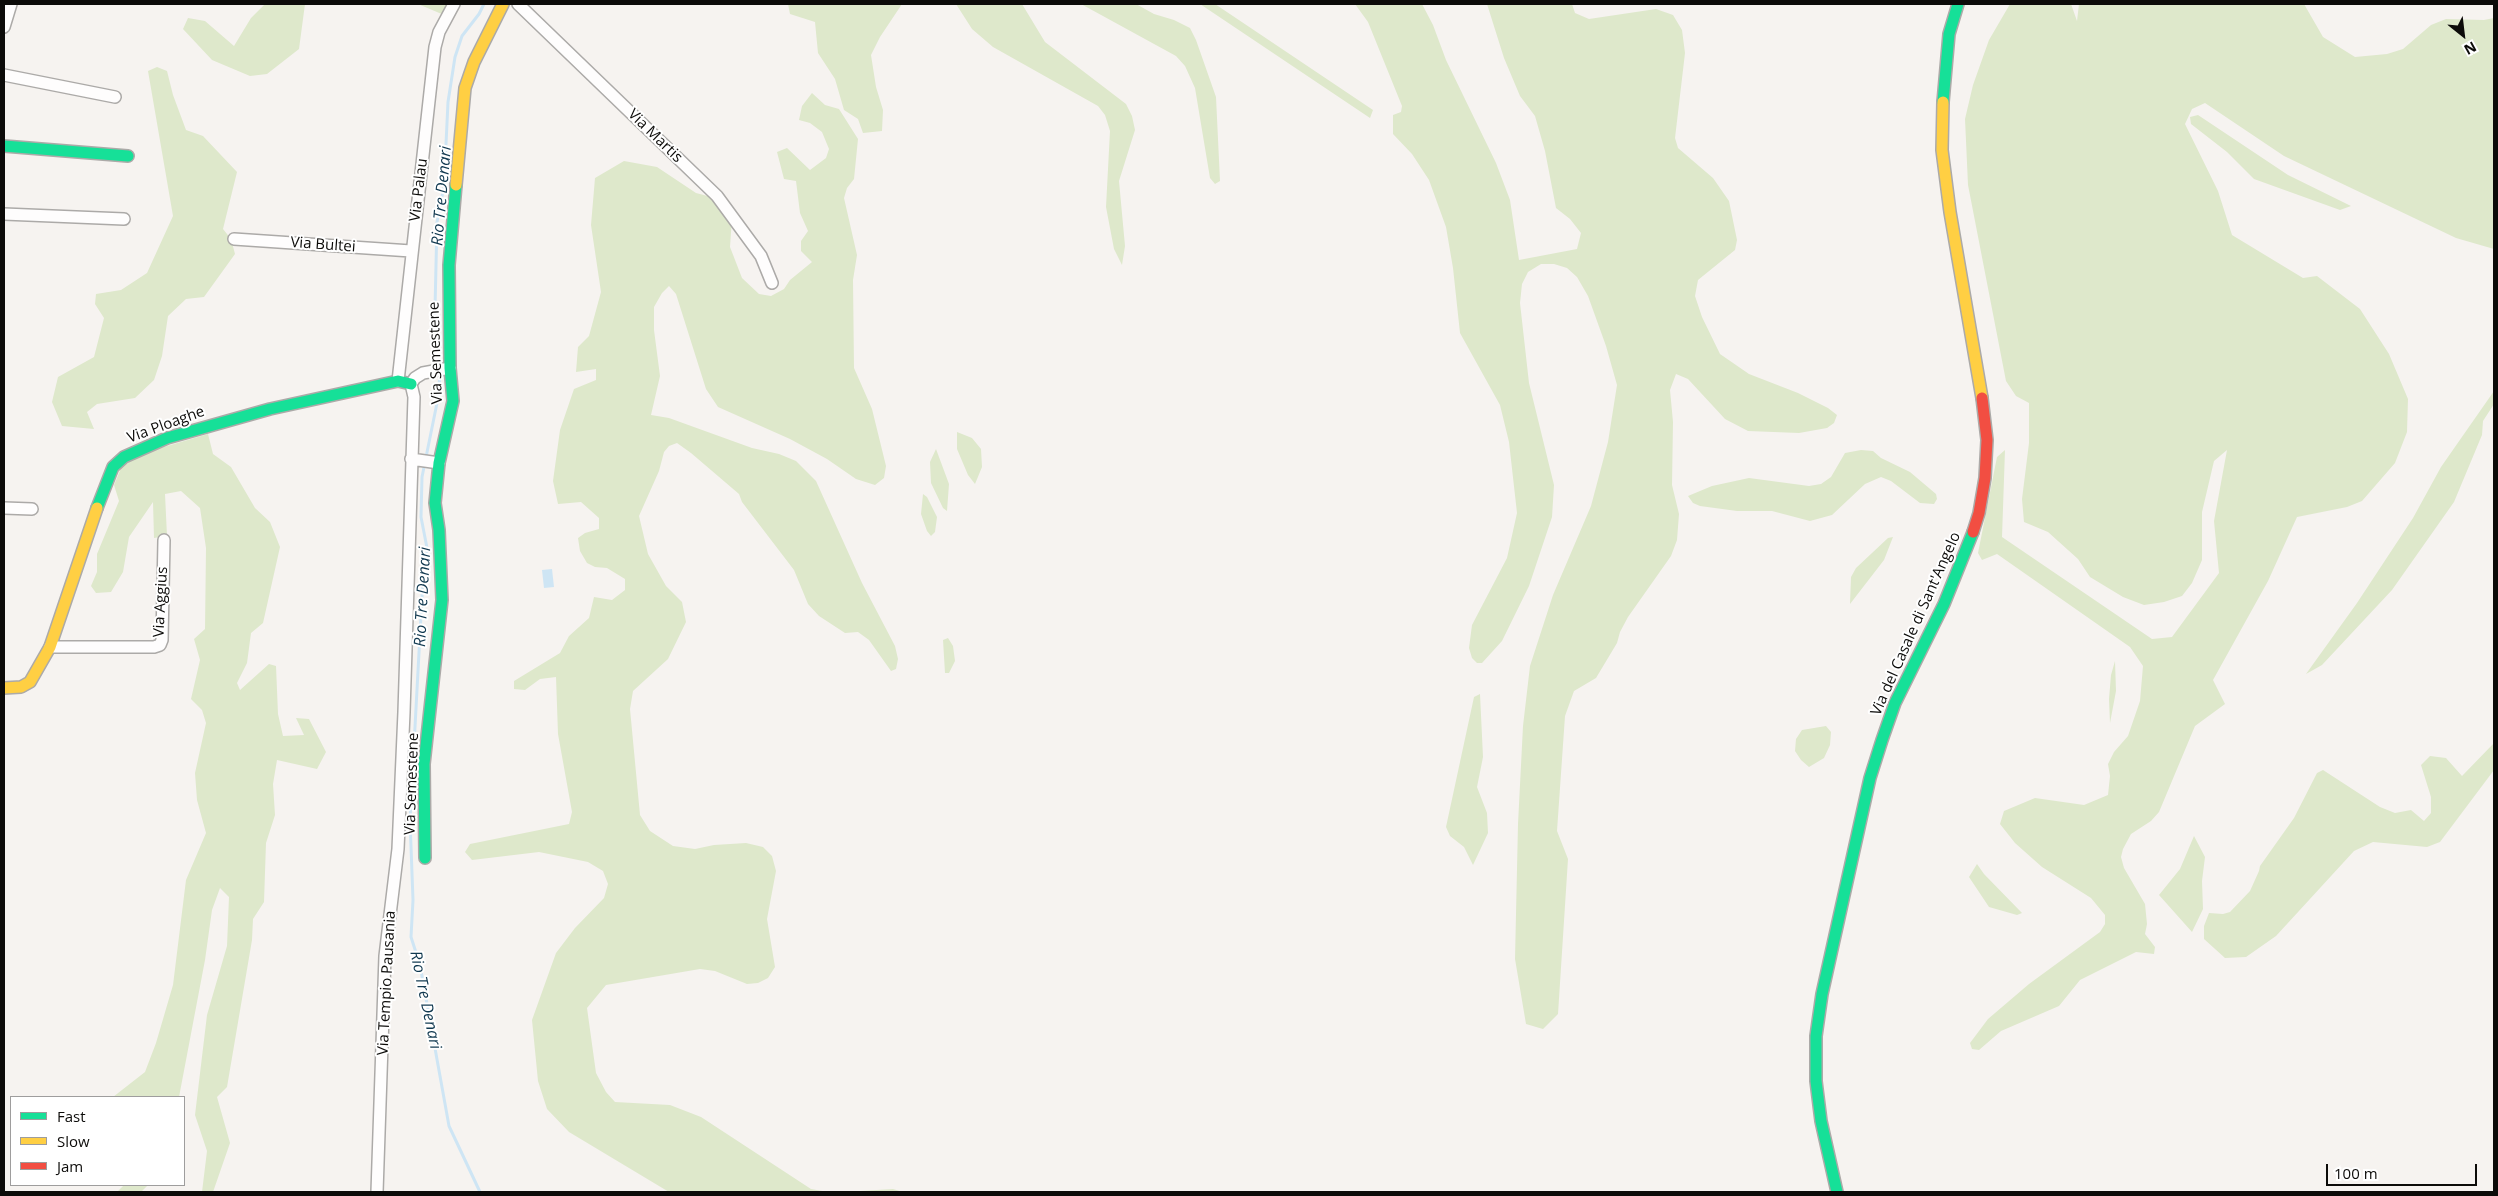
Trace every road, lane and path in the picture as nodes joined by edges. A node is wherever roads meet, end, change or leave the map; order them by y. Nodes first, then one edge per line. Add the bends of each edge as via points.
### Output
1 (11, 4) edge
2 (454, 4) edge
3 (503, 4) edge
4 (518, 4) edge
5 (1958, 4) edge
6 (4, 27) edge
7 (4, 76) edge
8 (116, 97) dead end
9 (4, 146) edge
10 (128, 156) dead end
11 (4, 214) edge
12 (124, 219) dead end
13 (234, 239) dead end
14 (411, 251) junction
15 (772, 283) dead end
16 (450, 368) junction
17 (398, 381) junction
18 (411, 384) junction
19 (411, 459) junction
20 (440, 463) junction
21 (4, 508) edge
22 (32, 509) dead end
23 (164, 540) dead end
24 (50, 647) junction
25 (4, 688) edge
26 (425, 858) dead end
27 (377, 1192) edge
28 (1837, 1192) edge

1 - 6 street
2 - 14 street, Via Palau via 434,47
3 - 16 street, Via Semestene via 474,62 465,88 448,265
4 - 15 street, Via Martis via 717,196 761,256
5 - 28 street, Via del Casale di Sant'Angelo via 1949,34 1944,73 1942,150 1985,416 1985,478 1979,513 1966,554 1895,703 1882,740 1870,778 1822,994 1816,1036 1816,1081 1821,1122
7 - 8 street
9 - 10 street
11 - 12 street
13 - 14 street, Via Bultei
14 - 17 street, Via Palau
16 - 18 street via 423,373
16 - 20 street, Via Semestene via 453,407
17 - 18 street, Via Ploaghe
17 - 24 street, Via Ploaghe via 220,422 167,438 124,457 113,468 104,487
18 - 19 street, Via Tempio Pausania via 414,397
19 - 20 street
19 - 27 street, Via Tempio Pausania via 399,840 385,956
20 - 26 street, Via Semestene via 435,503 442,600 424,764
21 - 22 street
23 - 24 street, Via Aggius via 160,645
24 - 25 street, Via Ploaghe via 30,682 21,687

